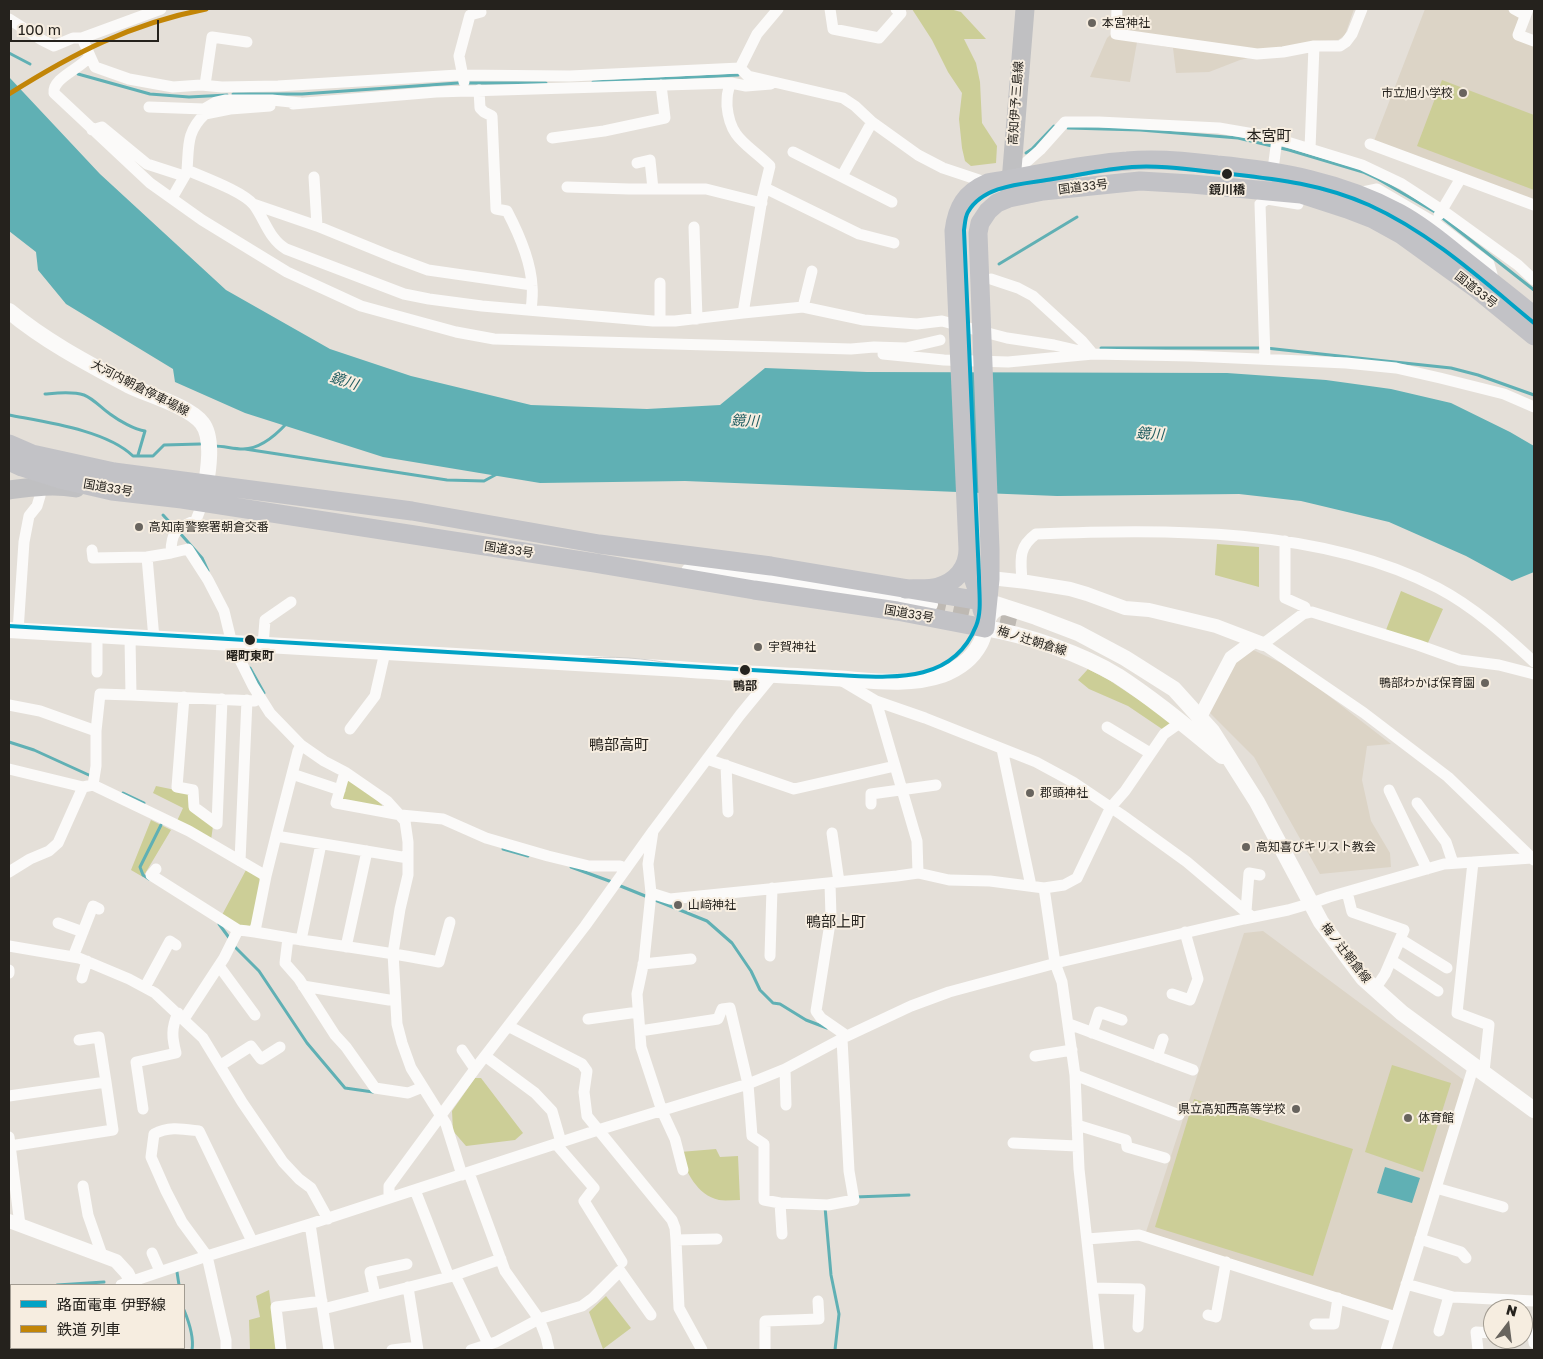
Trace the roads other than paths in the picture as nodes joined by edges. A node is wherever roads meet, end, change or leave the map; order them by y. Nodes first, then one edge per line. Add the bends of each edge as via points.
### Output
1 (161, 9) edge
2 (778, 9) edge
3 (830, 9) edge
4 (896, 9) edge
5 (1024, 9) edge
6 (1117, 9) edge
7 (1362, 9) edge
8 (1514, 9) edge
9 (481, 12) dead end
10 (1526, 12) edge
11 (9, 19) edge
12 (82, 38) junction
13 (1534, 41) edge
14 (247, 42) dead end
15 (1314, 46) junction
16 (90, 56) junction
17 (740, 68) junction
18 (463, 81) junction
19 (731, 83) junction
20 (778, 83) junction
21 (661, 85) junction
22 (205, 86) junction
23 (479, 90) junction
24 (502, 90) junction
25 (222, 94) junction
26 (300, 103) junction
27 (149, 107) dead end
28 (204, 112) junction
29 (872, 122) junction
30 (92, 130) junction
31 (552, 138) dead end
32 (1370, 144) dead end
33 (1276, 145) junction
34 (1310, 149) junction
35 (793, 152) dead end
36 (637, 163) dead end
37 (1273, 171) junction
38 (186, 173) junction
39 (842, 176) junction
40 (314, 177) dead end
41 (1461, 178) junction
42 (988, 183) junction
43 (1014, 185) junction
44 (566, 187) dead end
45 (765, 188) junction
46 (653, 189) junction
47 (1270, 191) junction
48 (1356, 193) junction
49 (1301, 194) junction
50 (172, 198) junction
51 (892, 202) dead end
52 (762, 203) junction
53 (253, 204) junction
54 (1534, 205) edge
55 (1439, 217) junction
56 (317, 226) junction
57 (694, 227) dead end
58 (894, 243) dead end
59 (812, 271) dead end
60 (991, 279) dead end
61 (1534, 280) edge
62 (660, 283) dead end
63 (532, 284) junction
64 (1496, 285) junction
65 (803, 307) junction
66 (531, 310) junction
67 (9, 311) edge
68 (743, 314) junction
69 (1534, 316) edge
70 (697, 319) junction
71 (660, 321) junction
72 (1534, 336) edge
73 (940, 340) dead end
74 (851, 349) junction
75 (1093, 354) junction
76 (1265, 359) junction
77 (1534, 407) edge
78 (9, 444) edge
79 (18, 465) edge
80 (41, 486) junction
81 (9, 490) edge
82 (112, 491) junction
83 (204, 493) junction
84 (1285, 541) junction
85 (598, 544) junction
86 (92, 550) dead end
87 (171, 553) junction
88 (147, 557) junction
89 (968, 559) junction
90 (595, 563) junction
91 (748, 576) junction
92 (990, 579) junction
93 (1022, 582) junction
94 (905, 588) junction
95 (291, 602) dead end
96 (991, 603) junction
97 (930, 604) tunnel mouth
98 (1306, 613) junction
99 (1022, 624) tunnel mouth
100 (985, 628) junction
101 (13, 631) edge
102 (96, 636) junction
103 (130, 638) junction
104 (154, 639) junction
105 (1259, 643) junction
106 (232, 644) junction
107 (263, 646) junction
108 (385, 652) junction
109 (1534, 662) edge
110 (97, 672) dead end
111 (1534, 674) edge
112 (772, 676) junction
113 (837, 678) junction
114 (131, 695) junction
115 (184, 697) junction
116 (222, 699) junction
117 (248, 700) junction
118 (262, 701) junction
119 (876, 701) junction
120 (9, 704) edge
121 (1200, 717) junction
122 (1180, 722) junction
123 (1108, 727) dead end
124 (350, 729) dead end
125 (96, 731) junction
126 (1208, 736) junction
127 (301, 745) junction
128 (1002, 749) junction
129 (1150, 753) junction
130 (707, 759) junction
131 (726, 765) junction
132 (895, 766) junction
133 (9, 769) edge
134 (345, 772) junction
135 (292, 774) junction
136 (936, 785) dead end
137 (88, 786) junction
138 (902, 789) junction
139 (340, 790) junction
140 (1389, 790) dead end
141 (1417, 803) dead end
142 (872, 804) dead end
143 (1110, 807) junction
144 (728, 812) dead end
145 (401, 815) junction
146 (217, 824) junction
147 (653, 831) junction
148 (832, 833) dead end
149 (276, 836) junction
150 (322, 844) junction
151 (214, 845) junction
152 (367, 851) junction
153 (408, 858) junction
154 (1533, 859) edge
155 (240, 861) junction
156 (1474, 862) junction
157 (1453, 864) junction
158 (156, 869) dead end
159 (626, 869) junction
160 (1427, 869) junction
161 (9, 872) edge
162 (918, 873) junction
163 (1260, 875) dead end
164 (266, 876) junction
165 (834, 882) junction
166 (1031, 886) junction
167 (772, 888) junction
168 (1044, 888) junction
169 (1347, 892) junction
170 (651, 897) junction
171 (1312, 904) junction
172 (99, 909) dead end
173 (1249, 914) junction
174 (450, 922) dead end
175 (58, 923) dead end
176 (255, 931) junction
177 (83, 932) junction
178 (1185, 932) junction
179 (233, 938) junction
180 (288, 938) junction
181 (1400, 939) junction
182 (301, 940) junction
183 (170, 941) dead end
184 (9, 946) edge
185 (346, 946) junction
186 (393, 953) junction
187 (770, 956) dead end
188 (73, 957) junction
189 (690, 959) dead end
190 (1391, 960) junction
191 (87, 962) junction
192 (1055, 963) junction
193 (644, 964) junction
194 (219, 966) junction
195 (1447, 968) dead end
196 (9, 970) edge
197 (9, 974) edge
198 (82, 978) dead end
199 (303, 986) junction
200 (145, 987) junction
201 (1375, 989) junction
202 (1438, 991) dead end
203 (1172, 994) dead end
204 (395, 1000) junction
205 (638, 1012) junction
206 (181, 1016) junction
207 (255, 1016) dead end
208 (588, 1019) dead end
209 (1122, 1020) dead end
210 (1068, 1024) junction
211 (508, 1026) junction
212 (640, 1031) junction
213 (1092, 1033) junction
214 (845, 1037) junction
215 (1163, 1039) dead end
216 (79, 1040) dead end
217 (280, 1047) dead end
218 (462, 1050) dead end
219 (1072, 1050) junction
220 (486, 1056) junction
221 (1035, 1056) dead end
222 (1157, 1057) junction
223 (221, 1065) junction
224 (1479, 1068) junction
225 (475, 1069) junction
226 (785, 1070) junction
227 (1194, 1070) dead end
228 (1075, 1074) junction
229 (106, 1082) junction
230 (748, 1084) junction
231 (422, 1087) junction
232 (9, 1096) edge
233 (786, 1105) dead end
234 (143, 1109) dead end
235 (1534, 1110) edge
236 (662, 1111) junction
237 (1179, 1115) dead end
238 (440, 1116) junction
239 (1077, 1125) junction
240 (598, 1130) junction
241 (9, 1141) edge
242 (559, 1143) junction
243 (1013, 1143) dead end
244 (1077, 1146) junction
245 (1165, 1158) dead end
246 (683, 1170) dead end
247 (466, 1174) junction
248 (83, 1186) dead end
249 (1436, 1188) junction
250 (416, 1190) junction
251 (388, 1198) junction
252 (780, 1203) junction
253 (1503, 1207) dead end
254 (328, 1219) junction
255 (14, 1223) edge
256 (310, 1224) junction
257 (782, 1234) dead end
258 (718, 1239) dead end
259 (1087, 1239) junction
260 (1420, 1239) junction
261 (676, 1240) junction
262 (252, 1241) junction
263 (152, 1253) dead end
264 (102, 1255) junction
265 (207, 1256) junction
266 (1466, 1258) dead end
267 (501, 1259) junction
268 (622, 1262) dead end
269 (1226, 1262) junction
270 (407, 1264) dead end
271 (160, 1271) junction
272 (452, 1276) junction
273 (128, 1284) edge
274 (1406, 1284) junction
275 (408, 1287) junction
276 (1092, 1288) junction
277 (375, 1295) junction
278 (1449, 1296) junction
279 (1338, 1298) junction
280 (818, 1301) dead end
281 (1483, 1301) edge
282 (322, 1305) junction
283 (651, 1315) dead end
284 (1208, 1315) dead end
285 (1396, 1317) junction
286 (539, 1319) junction
287 (1315, 1324) dead end
288 (1138, 1327) dead end
289 (1439, 1331) dead end
290 (1483, 1332) edge
291 (495, 1345) edge
292 (417, 1349) edge
293 (226, 1350) edge
294 (281, 1350) edge
295 (328, 1350) edge
296 (392, 1350) edge
297 (471, 1350) edge
298 (549, 1350) edge
299 (702, 1350) edge
300 (765, 1350) edge
301 (1099, 1350) edge
302 (1386, 1350) edge
303 (1478, 1350) edge

1 - 12 street
2 - 17 street via 757,34
3 - 4 street via 833,29 879,38 901,13
5 - 43 main road, 高知伊予三島線
6 - 15 street via 1116,34 1257,54
7 - 15 street via 1346,42 1340,46
8 - 10 street
9 - 18 street via 470,15 459,56
10 - 13 street via 1518,35
11 - 12 street via 54,46
12 - 16 street
14 - 22 street via 212,37
15 - 34 street
16 - 22 street via 95,67 129,79 173,88
16 - 30 street via 57,82 53,89
17 - 18 street
17 - 20 street via 748,76
18 - 24 street
18 - 25 street via 326,84
19 - 20 street via 761,86
19 - 21 street
19 - 45 street via 727,93 729,122 738,137 770,166
20 - 29 street via 843,98
21 - 24 street
21 - 31 street via 664,118
22 - 25 street
23 - 24 street
23 - 26 street
23 - 63 street via 480,108 492,116 496,209 508,211 516,227
25 - 26 street
25 - 28 street
26 - 28 street
27 - 28 street
28 - 38 street via 190,135
29 - 39 street
29 - 42 street via 918,155 943,168
30 - 38 street via 102,127 147,164
30 - 50 street via 150,183
32 - 41 street
33 - 34 street
33 - 37 street
33 - 43 street via 1219,128 1065,122 1022,166
34 - 55 street via 1372,169 1402,184
35 - 39 street
36 - 46 street via 650,160
37 - 43 highway, 国道33号 via 1150,160 1116,162
37 - 47 street
37 - 48 highway, 国道33号
38 - 50 street
38 - 53 street via 234,191
39 - 51 street
40 - 56 street
41 - 54 street
41 - 55 street
42 - 43 highway, 国道33号
42 - 89 highway, 国道33号 via 968,196 958,212 954,231
43 - 47 highway, 国道33号 via 1043,191 1140,181
43 - 92 highway, 国道33号 via 988,210 978,233
44 - 46 street
45 - 52 street
45 - 58 street via 859,234
46 - 52 street via 706,190
47 - 49 highway, 国道33号
48 - 55 street via 1377,189
48 - 64 highway, 国道33号 via 1400,214
49 - 72 highway, 国道33号 via 1364,215 1402,235
49 - 76 street via 1298,204 1267,199 1260,204
50 - 74 street via 257,255 310,283 360,306 456,332 530,341
52 - 68 street
53 - 56 street
53 - 66 street via 279,245 339,270 404,294
55 - 61 street via 1518,265
55 - 64 street via 1489,264
56 - 63 street via 428,270
57 - 70 street
59 - 65 street
60 - 75 street via 1033,296
62 - 71 street
63 - 66 street
64 - 69 highway, 国道33号
65 - 68 street
65 - 75 street via 864,320 916,324 942,322
66 - 71 street
67 - 83 main road, 大河内朝倉停車場線 via 51,342 130,386 191,413 202,423 208,434
68 - 70 street
70 - 71 street
73 - 74 street via 906,348
74 - 75 street via 944,360 1008,362
75 - 76 street
76 - 77 street via 1396,368 1504,394
78 - 79 highway, 国道33号
79 - 82 highway, 国道33号
79 - 83 highway, 国道33号 via 114,472
80 - 81 main road
80 - 82 main road
80 - 101 street via 37,506 29,516
82 - 83 highway, 国道33号
83 - 85 highway, 国道33号 via 412,512
83 - 87 street via 196,520 178,529 171,542
83 - 90 highway, 国道33号
84 - 93 street via 1140,531 1036,534 1027,541 1021,554
84 - 98 street via 1285,598 1305,607
84 - 109 street via 1388,566 1440,589 1478,614
85 - 91 main road
85 - 94 highway, 国道33号 via 771,566
86 - 88 street via 93,558
87 - 88 street
87 - 106 street via 188,549 224,611
88 - 104 street
89 - 92 street via 975,574
89 - 94 highway, 国道33号 via 953,580 937,587
89 - 96 highway
90 - 91 main road
90 - 100 highway, 国道33号
91 - 97 main road
92 - 93 street
92 - 96 highway, 国道33号
93 - 105 street via 1070,589 1125,608 1149,610 1216,626
94 - 96 highway, 国道33号
95 - 107 street via 265,620
96 - 100 highway, 国道33号
96 - 121 main road, 梅ノ辻朝倉線 via 1078,633 1125,658 1174,689
98 - 105 street
98 - 111 street via 1312,612 1460,660
99 - 126 main road via 1097,652 1164,696
100 - 113 main road, 梅ノ辻朝倉線 via 983,640 970,658 943,674 910,681
100 - 122 main road, 梅ノ辻朝倉線 via 1072,653 1117,676
101 - 102 main road, 梅ノ辻朝倉線
102 - 103 main road, 梅ノ辻朝倉線
102 - 110 street
103 - 104 main road, 梅ノ辻朝倉線
103 - 114 street
104 - 106 main road, 梅ノ辻朝倉線
105 - 121 street via 1231,658
105 - 154 street via 1364,713 1448,777
106 - 107 main road, 梅ノ辻朝倉線
106 - 118 street
107 - 108 main road, 梅ノ辻朝倉線
108 - 112 main road, 梅ノ辻朝倉線
108 - 124 street via 375,696
112 - 113 main road, 梅ノ辻朝倉線
112 - 130 street
113 - 119 street
114 - 115 street
114 - 125 street via 100,694
115 - 116 street
115 - 146 street via 177,787 193,790 194,807
116 - 117 street
116 - 146 street
117 - 118 street
117 - 155 street
118 - 127 street
119 - 128 street
119 - 132 street
120 - 125 street via 40,711
121 - 126 main road, 梅ノ辻朝倉線
122 - 126 main road, 梅ノ辻朝倉線
122 - 129 street via 1164,734
123 - 129 street
125 - 137 street via 96,766
126 - 171 main road, 梅ノ辻朝倉線 via 1235,767 1257,802
127 - 134 street
127 - 135 street
128 - 143 street via 1036,762
128 - 166 street
129 - 143 street via 1125,791
130 - 131 street
130 - 147 street
131 - 132 street via 794,789
131 - 144 street
132 - 138 street
133 - 137 street
134 - 139 street
134 - 145 street via 387,801
135 - 139 street
135 - 149 street
136 - 138 street
137 - 151 street
137 - 161 street via 58,843
138 - 142 street via 871,794
138 - 162 street via 917,841
139 - 145 street via 336,803
140 - 160 street
141 - 157 street via 1446,842
143 - 168 street via 1077,878 1064,885
143 - 173 street via 1187,862
145 - 153 street via 405,821
145 - 159 street via 443,820 486,838 555,858 589,866 620,866
146 - 151 street
147 - 159 street
147 - 170 street via 648,864
148 - 165 street
149 - 150 street
149 - 164 street
150 - 152 street
150 - 182 street
151 - 155 street
152 - 153 street
152 - 185 street
153 - 186 street via 408,875
154 - 156 street
155 - 164 street
156 - 157 street
156 - 224 street via 1457,1013 1489,1025
157 - 160 street
158 - 179 street via 152,876
159 - 211 street
160 - 169 street
162 - 165 street
162 - 166 street via 950,880
163 - 173 street via 1249,873
164 - 176 street
165 - 167 street
165 - 214 street via 816,1011
166 - 168 street
167 - 170 street via 670,899
167 - 187 street
168 - 192 street
169 - 171 street
169 - 181 street via 1352,912 1404,930
170 - 193 street
171 - 173 street
171 - 201 main road, 梅ノ辻朝倉線 via 1321,922 1362,978
172 - 177 street via 93,906
173 - 178 street
174 - 186 street via 439,962
175 - 177 street
176 - 179 street
176 - 180 street
177 - 188 street
178 - 192 street
178 - 203 street via 1198,979 1190,1000
179 - 194 street
180 - 182 street
180 - 199 street via 285,963
181 - 190 street
181 - 195 street
182 - 185 street
183 - 200 street
184 - 188 street
185 - 186 street
186 - 204 street
188 - 191 street
189 - 193 street
190 - 201 street
190 - 202 street
191 - 198 street
191 - 200 street
192 - 210 street via 1062,982
192 - 214 street via 948,992
193 - 205 street via 637,994
194 - 206 street
194 - 207 street
196 - 197 street
199 - 204 street
199 - 231 street via 375,1088 408,1093
200 - 206 street
201 - 224 main road, 梅ノ辻朝倉線 via 1402,1013
204 - 231 street via 402,1043
205 - 208 street
205 - 212 street
206 - 223 street via 204,1038
206 - 234 street via 172,1027 176,1053 136,1062
209 - 213 street via 1099,1012
210 - 213 street
210 - 219 street
211 - 220 street
211 - 240 street via 582,1064 587,1071 584,1092 587,1116
212 - 230 street via 718,1019 722,1009 730,1008
212 - 236 street via 641,1047
213 - 222 street
214 - 226 street
214 - 252 street via 849,1171 854,1200 828,1205
215 - 222 street
216 - 229 street via 99,1037
217 - 223 street via 261,1058 251,1046
218 - 225 street
219 - 221 street
219 - 228 street
220 - 225 street
220 - 242 street via 552,1111
222 - 227 street
223 - 254 street via 283,1162 311,1188
224 - 235 main road, 梅ノ辻朝倉線
224 - 249 street
225 - 238 street
226 - 230 street
226 - 233 street
228 - 237 street
228 - 239 street
229 - 232 street
229 - 241 street via 113,1130
230 - 236 street
230 - 252 street via 752,1136 764,1144 764,1200
231 - 238 street
236 - 240 street
236 - 246 street via 675,1139
238 - 247 street
238 - 251 street via 389,1186
239 - 244 street
239 - 245 street via 1126,1140 1127,1147
240 - 242 street
240 - 261 street via 672,1220
241 - 255 street
242 - 247 street
242 - 268 street via 594,1188 584,1201
243 - 244 street
244 - 259 street
247 - 250 street
247 - 267 street
248 - 264 street via 88,1215
249 - 253 street
249 - 260 street
250 - 251 street
250 - 272 street
251 - 254 street
252 - 257 street
254 - 256 street
255 - 264 street
256 - 262 street
256 - 282 street
258 - 261 street
259 - 269 street via 1139,1235
259 - 276 street
260 - 266 street via 1461,1252
260 - 274 street
261 - 299 street via 679,1308
262 - 265 street
262 - 265 street via 199,1131 162,1130 154,1134 151,1157 182,1222
263 - 271 street
264 - 273 street via 116,1261 127,1273
265 - 271 street
265 - 293 street
267 - 272 street
267 - 286 street
269 - 279 street
269 - 284 street via 1216,1317
270 - 277 street via 370,1272
271 - 273 street
272 - 275 street
272 - 291 street
274 - 278 street
274 - 285 street
275 - 277 street
275 - 292 street
276 - 288 street via 1140,1290
276 - 301 street
277 - 282 street
278 - 281 street
278 - 289 street
279 - 285 street
279 - 287 street via 1334,1324
280 - 300 street via 819,1319 760,1321
282 - 294 street via 276,1307
282 - 295 street
283 - 286 street via 620,1271 582,1306
285 - 302 street
286 - 291 street
286 - 298 street
290 - 303 street via 1476,1332
291 - 297 street
292 - 296 street

